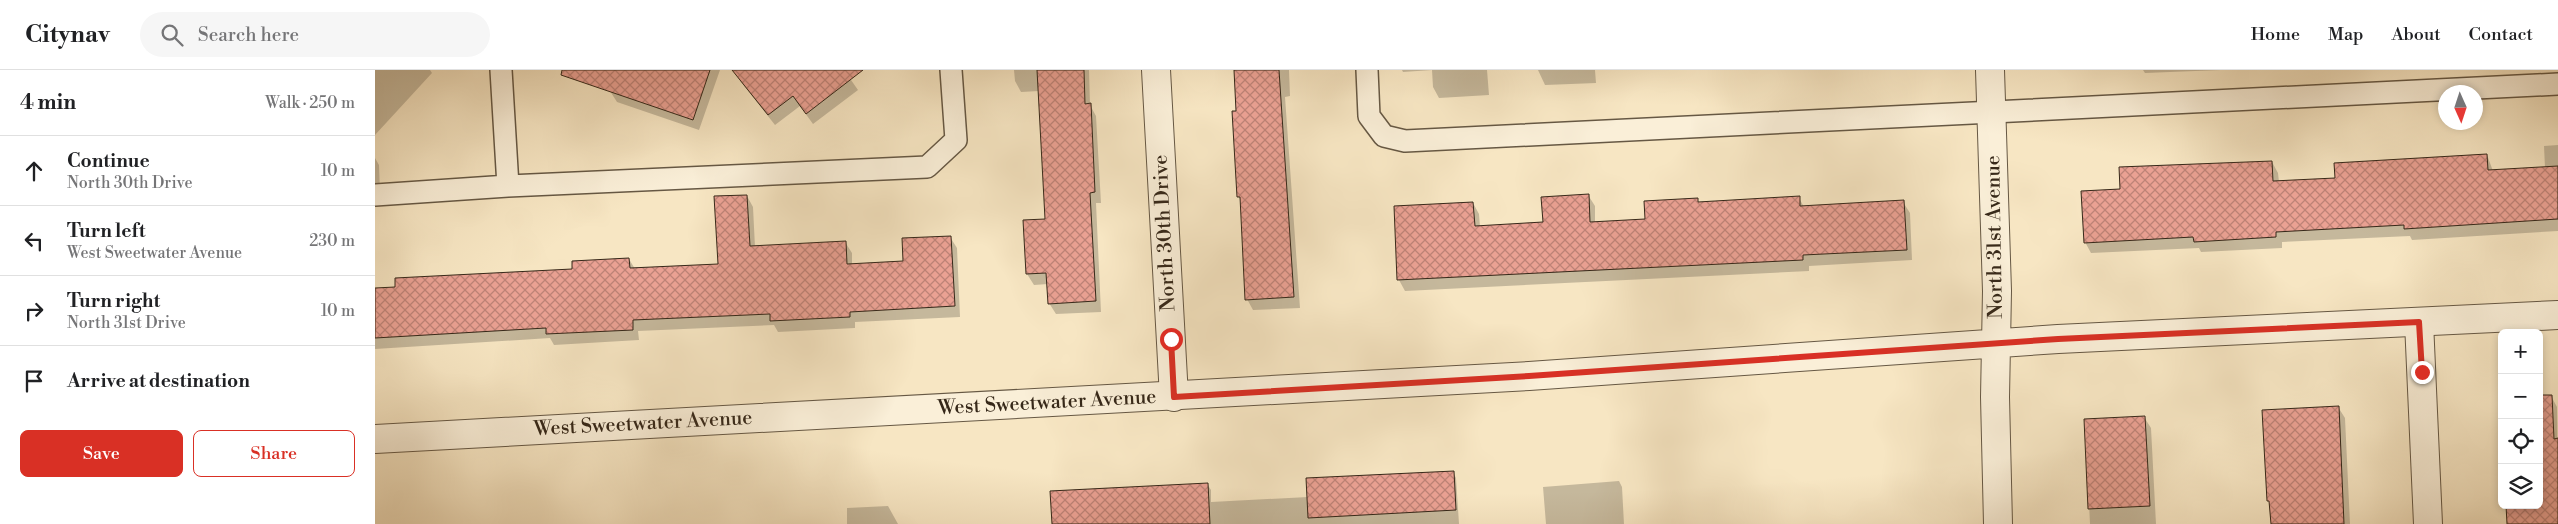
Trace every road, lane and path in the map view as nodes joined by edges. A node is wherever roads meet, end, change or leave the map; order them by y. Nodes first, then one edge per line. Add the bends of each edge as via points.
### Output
1 (501, 70) edge
2 (951, 70) edge
3 (1156, 70) edge
4 (1367, 70) edge
5 (1990, 70) edge
6 (2558, 84) edge
7 (1991, 112) junction
8 (508, 186) junction
9 (375, 194) edge
10 (2558, 315) edge
11 (2419, 322) junction
12 (1997, 344) junction
13 (1174, 397) junction
14 (375, 439) edge
15 (1998, 524) edge
16 (2428, 524) edge

1 - 8 lane
2 - 8 lane via 956,140 927,167
3 - 13 street, North 30th Drive
4 - 7 lane via 1369,116 1384,136 1405,141
5 - 7 street, North 31st Avenue
6 - 7 lane
7 - 12 street, North 31st Avenue
8 - 9 lane
10 - 11 street, West Sweetwater Avenue
11 - 12 street, West Sweetwater Avenue
11 - 16 street
12 - 13 street, West Sweetwater Avenue
12 - 15 street, North 31st Avenue
13 - 14 street, West Sweetwater Avenue

